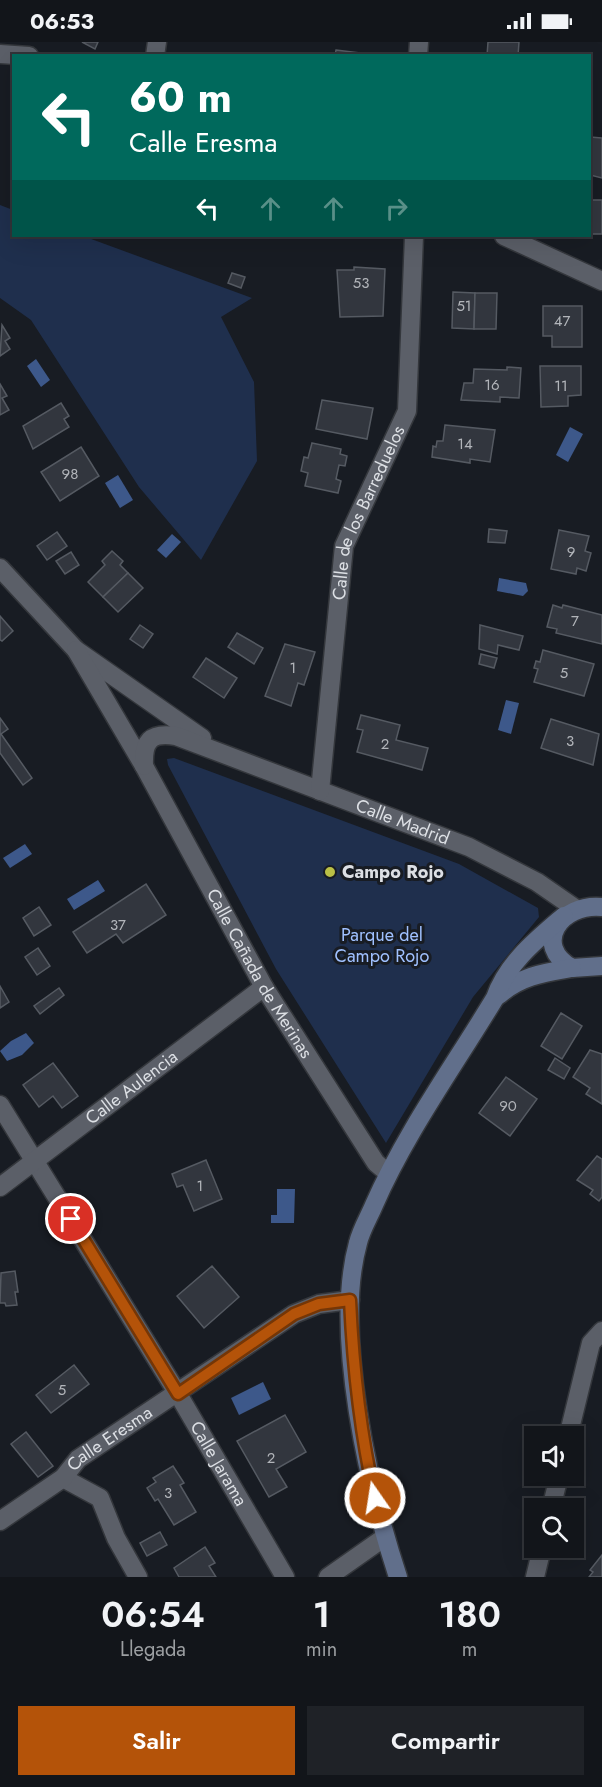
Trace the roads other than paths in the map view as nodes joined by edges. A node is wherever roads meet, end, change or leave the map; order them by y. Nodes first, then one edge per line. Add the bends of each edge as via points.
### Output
1 (414, 237) edge
2 (506, 237) edge
3 (602, 282) edge
4 (0, 568) edge
5 (76, 650) junction
6 (221, 752) junction
7 (144, 766) junction
8 (320, 791) junction
9 (586, 907) edge
10 (600, 967) edge
11 (572, 968) junction
12 (264, 987) junction
13 (495, 998) junction
14 (0, 1104) edge
15 (35, 1161) junction
16 (388, 1173) junction
17 (0, 1187) edge
18 (350, 1300) junction
19 (602, 1331) edge
20 (178, 1394) junction
21 (571, 1426) edge
22 (63, 1478) junction
23 (0, 1521) edge
24 (385, 1537) junction
25 (540, 1558) edge
26 (138, 1577) edge
27 (285, 1577) edge
28 (328, 1577) edge
29 (398, 1577) edge
30 (535, 1577) edge

1 - 8 street, Calle de los Barreduelos via 407,411 344,546
2 - 3 street
4 - 5 street
5 - 6 street, Calle Madrid
5 - 7 street, Calle Cañada de Merinas
6 - 7 street, Calle Madrid via 164,734 145,745
6 - 8 street, Calle Madrid
7 - 12 street, Calle Cañada de Merinas
8 - 9 street, Calle Madrid via 469,847
9 - 11 street via 555,931 555,948
9 - 13 street via 528,947 501,981
10 - 11 street
11 - 13 street via 527,976
12 - 15 street, Calle Aulencia
12 - 16 street, Calle Cañada de Merinas via 376,1163
13 - 16 street
14 - 15 street, Calle Jarama
15 - 17 street, Calle Aulencia
15 - 20 street, Calle Jarama
16 - 18 street via 358,1243
18 - 20 street, Calle Eresma via 319,1304 294,1314
18 - 24 street via 362,1439
19 - 21 street via 591,1343
20 - 22 street, Calle Eresma via 78,1459
20 - 27 street, Calle Jarama
22 - 23 street, Calle Eresma
22 - 26 street via 100,1498
24 - 28 street
24 - 29 street
25 - 30 street

